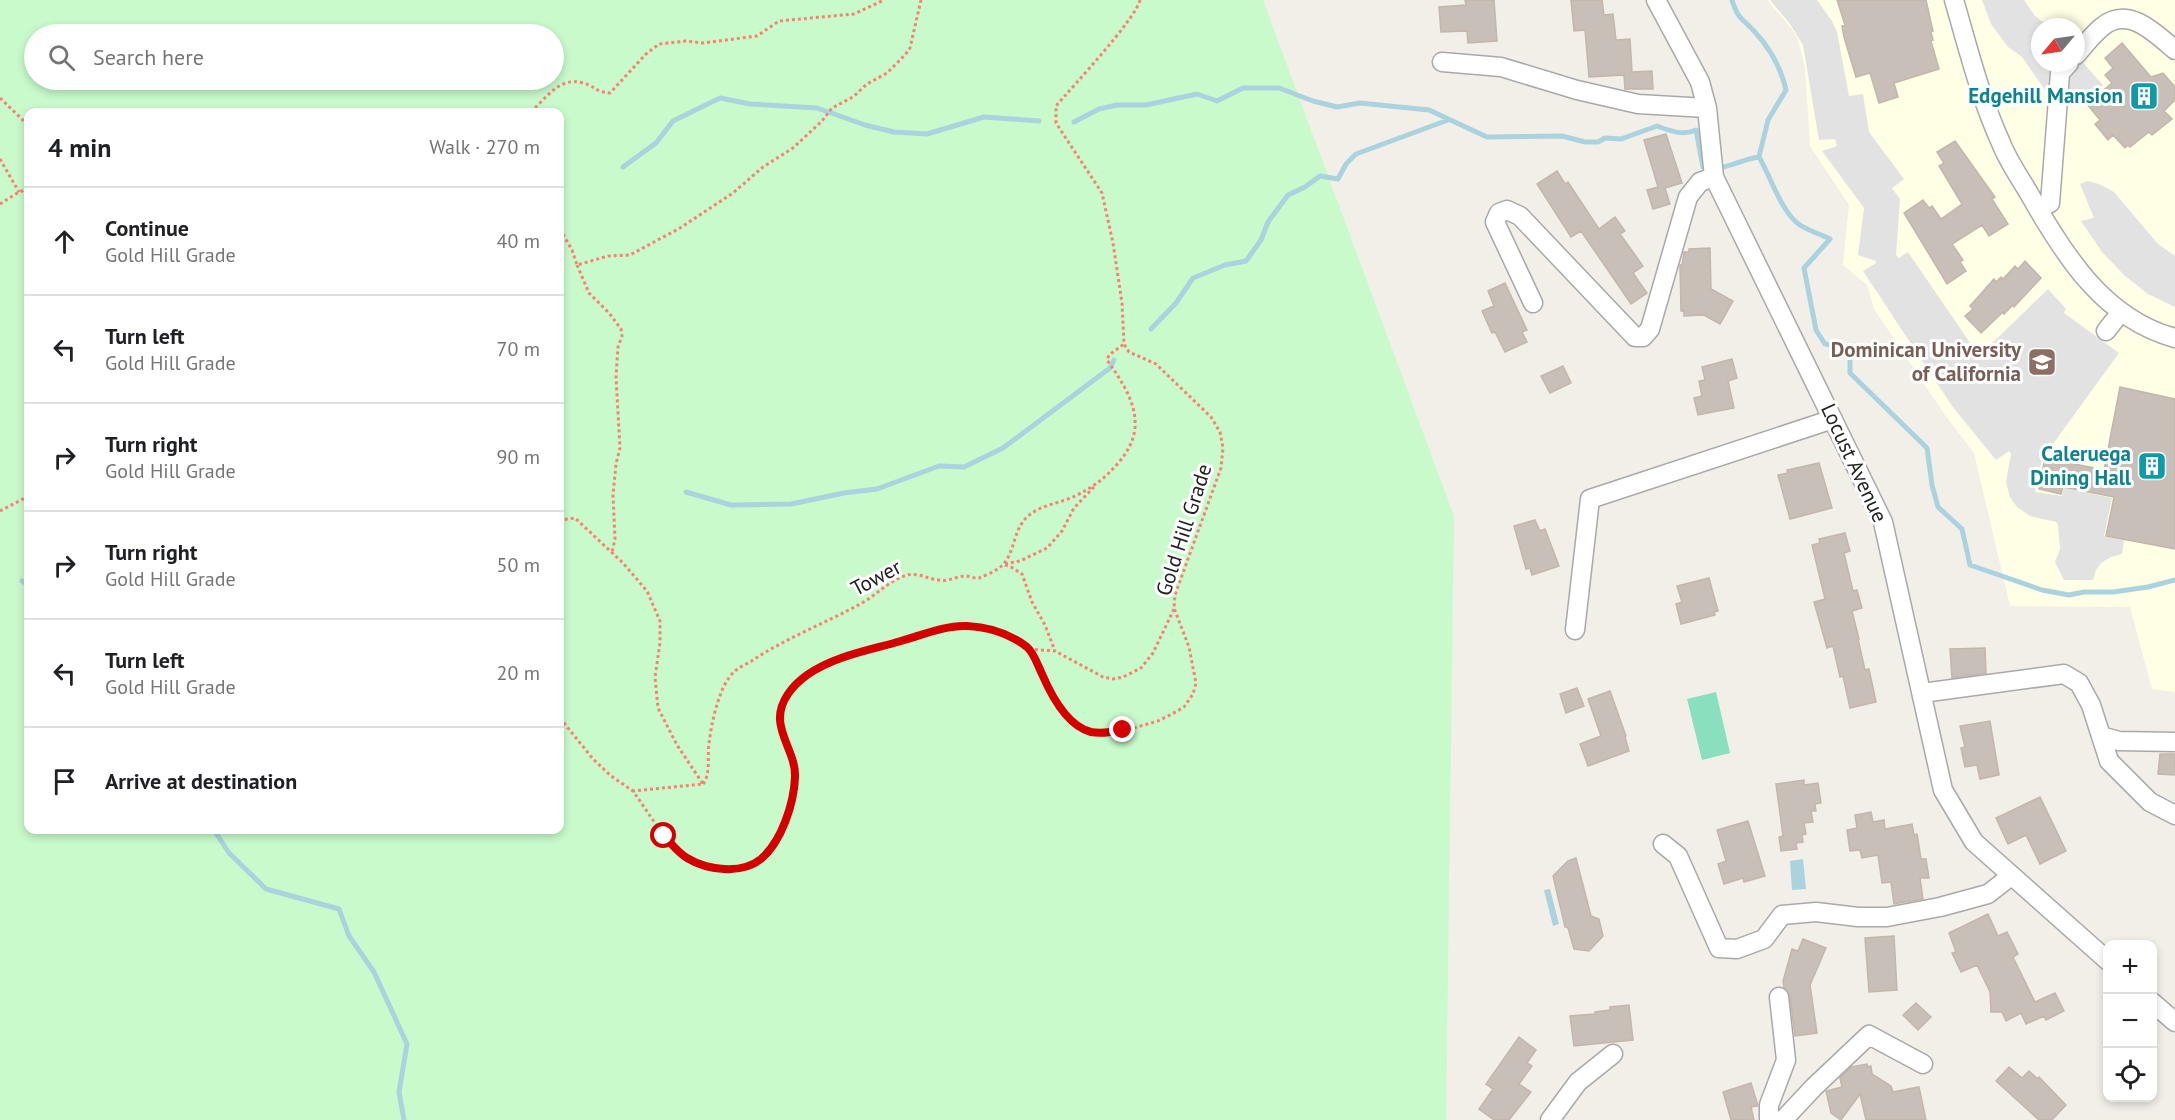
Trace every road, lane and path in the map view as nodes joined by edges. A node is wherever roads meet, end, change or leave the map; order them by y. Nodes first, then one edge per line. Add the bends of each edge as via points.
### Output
1 (884, 0) edge
2 (921, 0) edge
3 (1140, 0) edge
4 (1656, 0) edge
5 (1954, 0) edge
6 (2085, 45) edge
7 (2175, 50) edge
8 (1442, 62) dead end
9 (2061, 72) edge
10 (564, 83) edge
11 (554, 90) edge
12 (0, 98) edge
13 (535, 108) edge
14 (1707, 108) junction
15 (24, 121) edge
16 (0, 159) edge
17 (1714, 177) junction
18 (24, 190) edge
19 (19, 192) junction
20 (0, 204) edge
21 (2038, 209) junction
22 (564, 234) edge
23 (577, 265) junction
24 (1533, 303) dead end
25 (2121, 312) junction
26 (2106, 331) dead end
27 (2175, 339) edge
28 (1124, 344) junction
29 (1833, 419) junction
30 (1096, 486) junction
31 (24, 497) edge
32 (0, 511) edge
33 (564, 520) edge
34 (612, 553) junction
35 (1004, 565) junction
36 (1174, 608) junction
37 (1575, 630) dead end
38 (1029, 649) junction
39 (1055, 651) junction
40 (1922, 693) junction
41 (564, 723) edge
42 (2102, 736) junction
43 (2175, 742) edge
44 (703, 784) junction
45 (633, 791) junction
46 (2175, 815) edge
47 (1663, 844) dead end
48 (2012, 876) junction
49 (2103, 958) edge
50 (1779, 998) dead end
51 (2157, 1006) edge
52 (2175, 1022) edge
53 (1613, 1054) dead end
54 (1923, 1064) dead end
55 (1550, 1120) edge
56 (1769, 1120) edge
57 (1783, 1120) edge

1 - 10 path via 855,14 779,21 757,36 659,44 610,93 599,92 585,83 570,80
2 - 23 path via 905,56 887,73 832,108 793,148 680,228 630,255 608,256
3 - 28 path via 1122,28 1056,106 1056,123 1102,193 1122,303
4 - 14 street, Locust Avenue via 1700,82
5 - 21 street via 2001,145
6 - 7 street via 2116,18 2133,19
8 - 14 street via 1501,67 1638,104
9 - 21 street via 2050,203
11 - 13 path
12 - 15 path
14 - 17 street, Locust Avenue
16 - 19 path
17 - 24 street via 1700,182 1688,197 1650,329 1643,337 1635,337 1520,216 1507,210 1499,213 1495,222
17 - 29 street, Locust Avenue
18 - 19 path
19 - 20 path
21 - 25 street via 2055,240 2095,291
22 - 23 path
23 - 34 path via 589,293 609,313 622,336 616,377 620,448 613,495
25 - 26 street
25 - 27 street via 2158,334
28 - 30 path via 1107,360 1132,402 1135,433 1130,449
28 - 36 path, Gold Hill Grade via 1129,352 1156,364 1220,432 1221,468 1174,595
29 - 37 street via 1590,499
29 - 40 street, Locust Avenue via 1883,522
30 - 35 path, Tower via 1074,508 1047,548
30 - 35 path via 1040,507 1027,517
31 - 32 path
33 - 34 path via 575,518
34 - 44 path via 647,591 660,621 655,677 658,708
35 - 39 path via 1022,574
35 - 44 path, Tower via 977,578 942,581 915,574 904,576 863,603 787,639 733,673 718,704 709,744 708,778
36 - 38 path, Gold Hill Grade via 1189,647 1196,683 1184,707 1158,721 1106,732 1082,728 1051,695
36 - 39 path via 1154,653 1141,668 1124,677 1102,677
38 - 39 path
38 - 45 path via 1008,634 967,626 941,629 841,658 806,675 784,700 780,719 795,773 792,803 778,837 760,859 741,867 701,865 685,857 664,836
40 - 42 street via 2064,674 2079,683
40 - 48 street, Locust Avenue via 1943,790 1974,842
41 - 45 path via 593,759
42 - 43 street via 2119,741
42 - 46 street via 2109,761 2150,802
44 - 45 path
47 - 48 street via 1678,856 1719,948 1737,949 1764,939 1782,915 1816,912 1887,917 1988,894
48 - 49 street, Locust Avenue
50 - 56 street via 1786,1060 1769,1105
51 - 52 street
53 - 55 street via 1578,1082
54 - 57 street via 1869,1035

